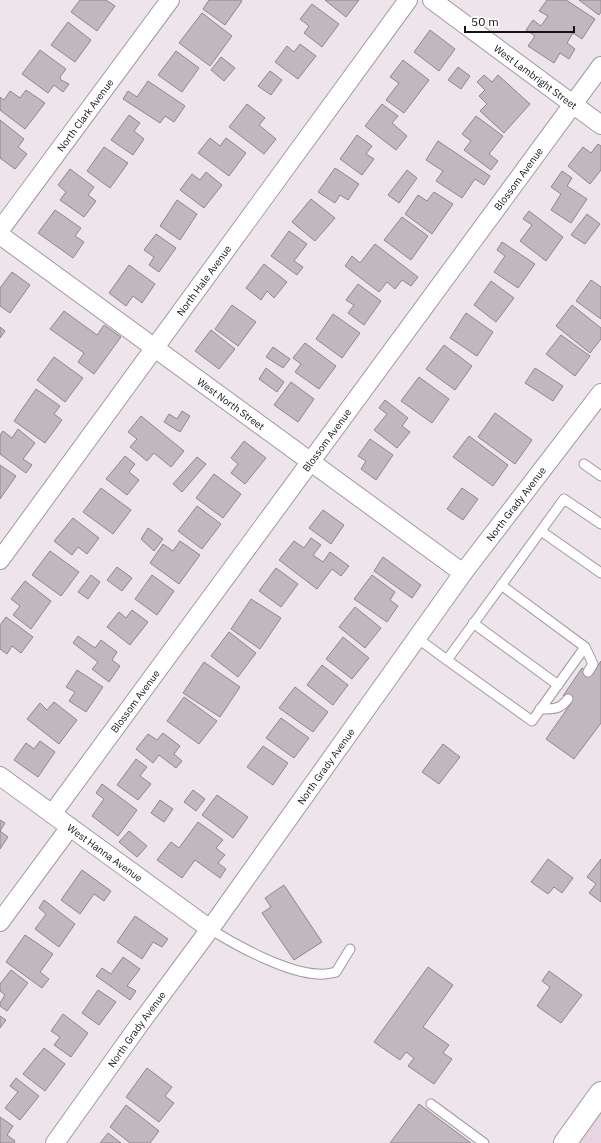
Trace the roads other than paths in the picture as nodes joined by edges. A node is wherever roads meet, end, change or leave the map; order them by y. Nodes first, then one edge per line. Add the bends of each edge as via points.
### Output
1 (170, 0) edge
2 (408, 0) edge
3 (432, 0) edge
4 (601, 66) edge
5 (573, 104) junction
6 (601, 125) edge
7 (0, 230) edge
8 (0, 235) edge
9 (154, 348) junction
10 (601, 393) edge
11 (311, 462) junction
12 (584, 464) dead end
13 (601, 476) edge
14 (601, 524) edge
15 (541, 531) junction
16 (0, 560) edge
17 (463, 572) junction
18 (601, 574) edge
19 (501, 585) junction
20 (473, 624) junction
21 (417, 638) junction
22 (585, 647) junction
23 (446, 660) junction
24 (588, 672) dead end
25 (558, 685) junction
26 (568, 699) dead end
27 (540, 709) junction
28 (0, 776) edge
29 (52, 814) junction
30 (70, 827) junction
31 (0, 922) edge
32 (210, 929) junction
33 (350, 949) dead end
34 (601, 1093) edge
35 (431, 1104) dead end
36 (55, 1143) edge
37 (484, 1143) edge
38 (564, 1143) edge

1 - 7 street, North Clark Avenue
2 - 9 street, North Hale Avenue
3 - 5 street, West Lambright Street
4 - 5 street, Blossom Avenue
5 - 6 street, West Lambright Street
5 - 11 street, Blossom Avenue
8 - 9 street, West North Street
9 - 11 street, West North Street
9 - 16 street, North Hale Avenue
10 - 17 street, North Grady Avenue
11 - 17 street, West North Street
11 - 29 street, Blossom Avenue
12 - 13 lane
14 - 15 lane via 564,499
15 - 18 lane
15 - 19 lane
17 - 21 street, North Grady Avenue
19 - 20 lane
19 - 22 lane
20 - 23 lane
20 - 25 lane
21 - 23 lane
21 - 32 street, North Grady Avenue
22 - 24 lane via 593,664
22 - 25 lane
23 - 27 lane via 532,721
25 - 27 lane
26 - 27 lane via 556,709
28 - 29 street, West Hanna Avenue
29 - 30 street, West Hanna Avenue
30 - 31 street
30 - 32 street, West Hanna Avenue
32 - 33 lane via 249,951 304,972 336,972
32 - 36 street, North Grady Avenue
34 - 38 street
35 - 37 lane

